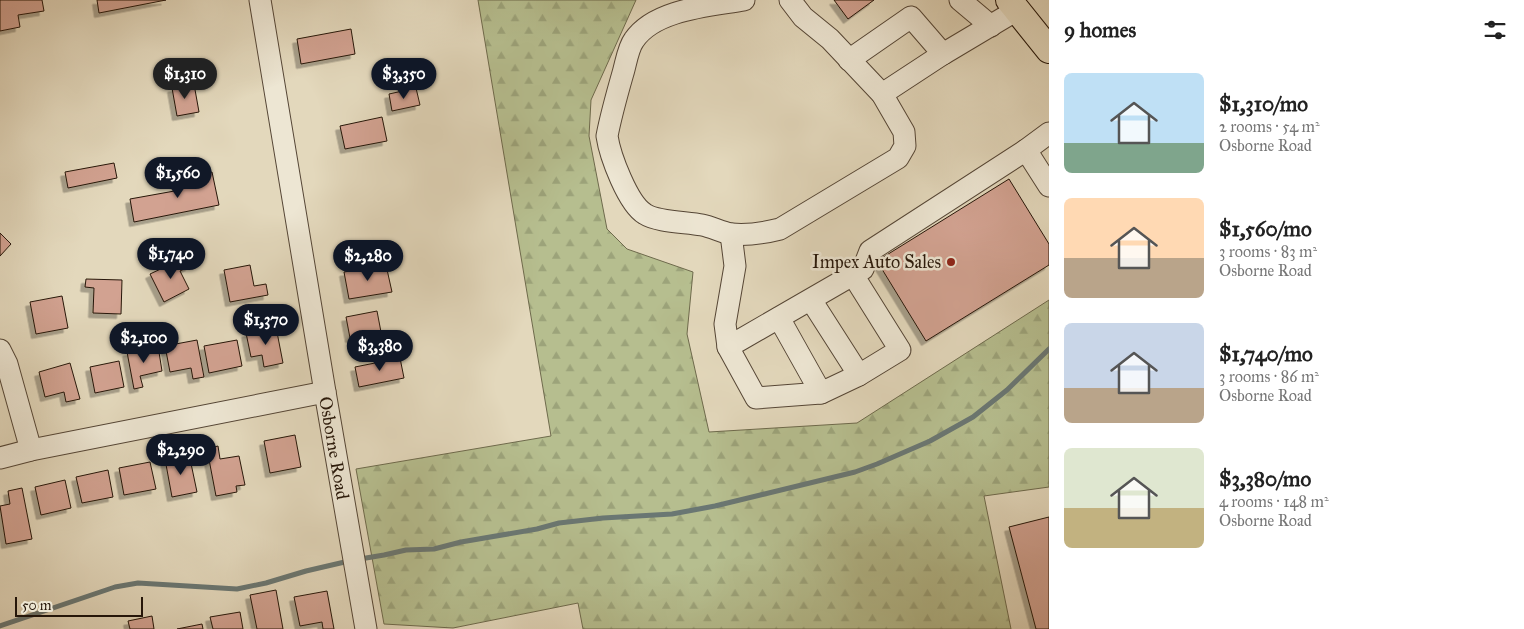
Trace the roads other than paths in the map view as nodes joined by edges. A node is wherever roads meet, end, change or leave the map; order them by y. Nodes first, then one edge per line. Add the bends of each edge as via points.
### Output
1 (260, 0) edge
2 (744, 0) edge
3 (790, 0) edge
4 (960, 0) edge
5 (1013, 5) edge
6 (990, 26) junction
7 (1049, 50) edge
8 (943, 54) junction
9 (849, 60) junction
10 (882, 94) junction
11 (1049, 133) edge
12 (1026, 150) junction
13 (1049, 186) edge
14 (731, 234) junction
15 (853, 275) junction
16 (811, 300) junction
17 (779, 318) junction
18 (728, 347) junction
19 (0, 350) edge
20 (859, 375) junction
21 (325, 392) junction
22 (821, 394) junction
23 (31, 450) junction
24 (0, 458) edge
25 (366, 629) edge

1 - 21 street, Osborne Road
2 - 14 street via 661,18 645,28 633,40 607,136 623,183 645,214
3 - 9 street
4 - 6 street
5 - 6 street
5 - 7 main road
6 - 8 street
8 - 9 street via 911,17
8 - 10 street
9 - 10 street
10 - 14 street via 904,132 905,146 898,158 780,228 758,234
11 - 12 street
12 - 13 street
12 - 15 street via 870,251 863,270
14 - 18 street via 735,266 725,324
15 - 16 street
15 - 20 street via 900,350
16 - 17 street
16 - 20 street
17 - 18 street
17 - 22 street
18 - 22 street via 756,398
19 - 23 street via 7,364
20 - 22 street
21 - 23 street
21 - 25 street, Osborne Road
23 - 24 street

